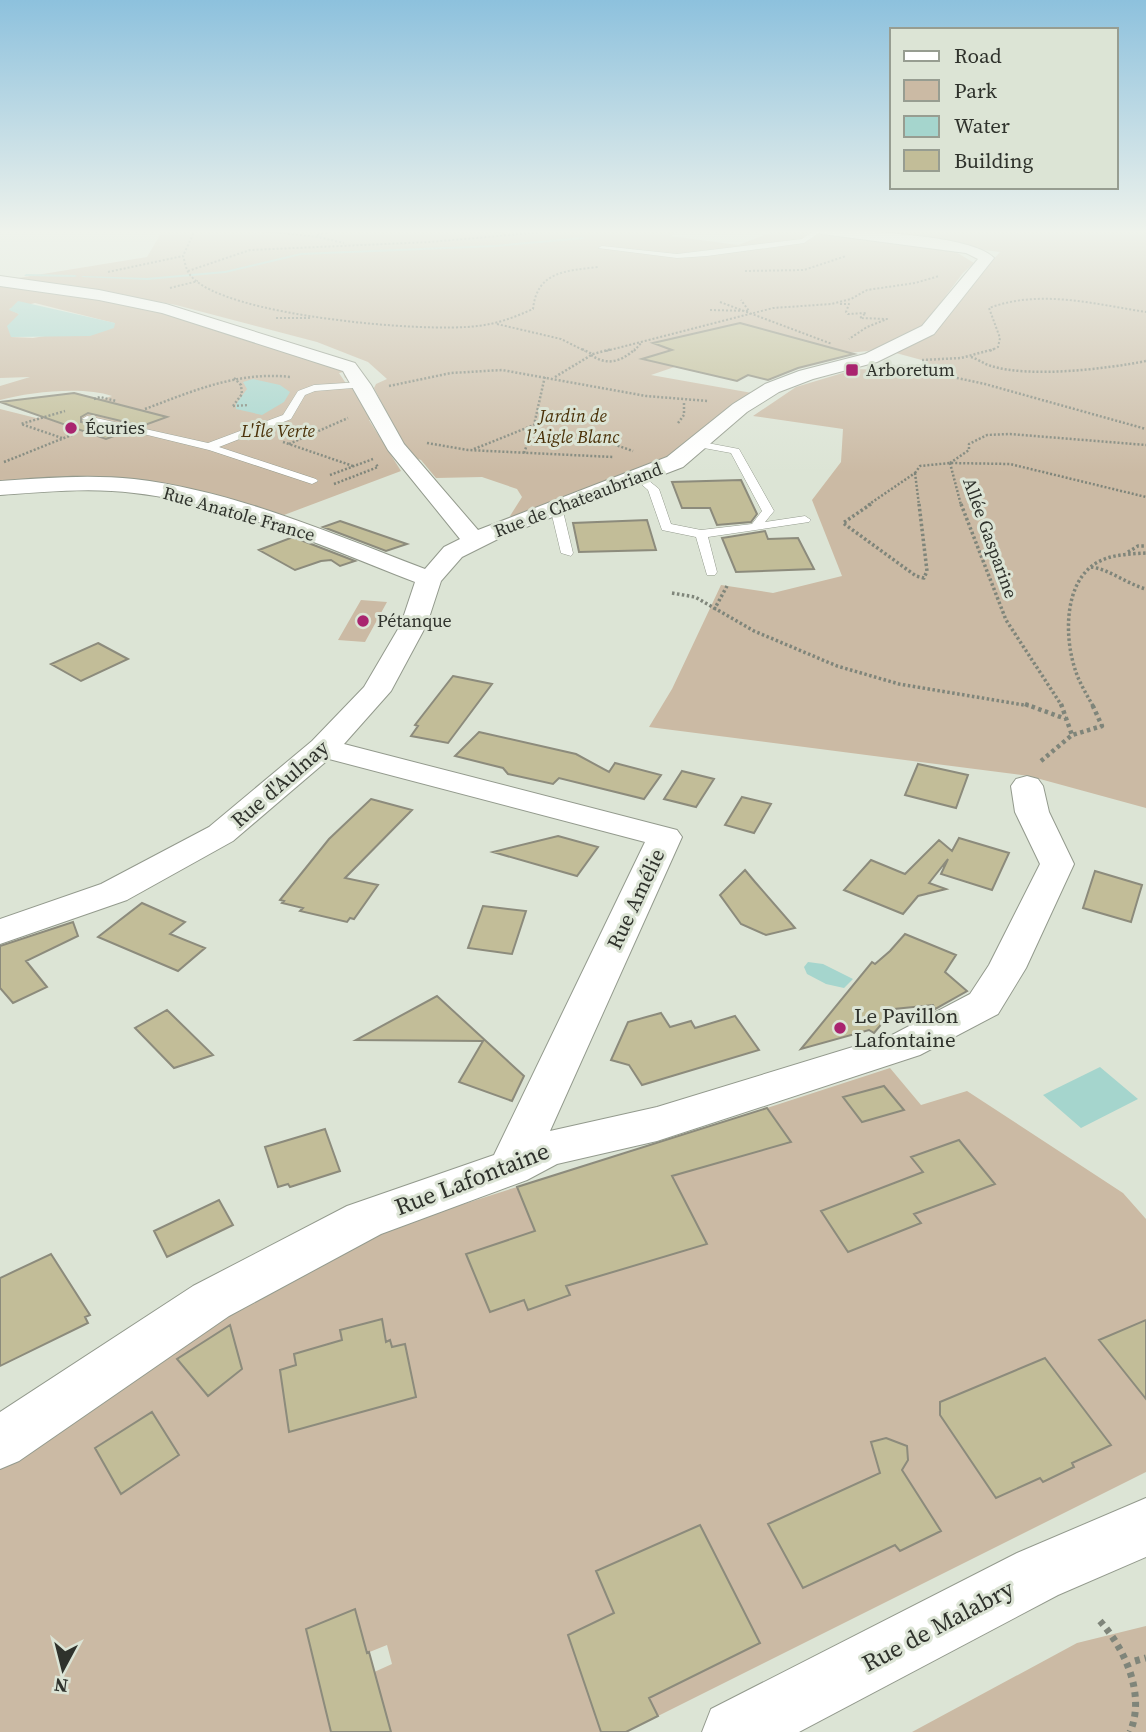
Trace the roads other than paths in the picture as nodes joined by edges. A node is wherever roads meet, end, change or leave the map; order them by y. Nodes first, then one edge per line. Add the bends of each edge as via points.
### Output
1 (172, 311) edge
2 (943, 311) edge
3 (363, 386) junction
4 (87, 419) dead end
5 (697, 444) junction
6 (210, 447) junction
7 (196, 452) dead end
8 (638, 477) junction
9 (312, 481) road end
10 (0, 488) edge
11 (556, 508) junction
12 (805, 520) dead end
13 (755, 527) junction
14 (701, 534) junction
15 (475, 540) junction
16 (567, 553) dead end
17 (711, 572) dead end
18 (429, 579) junction
19 (323, 748) junction
20 (1027, 786) road end
21 (0, 932) edge
22 (511, 1167) junction
23 (0, 1443) edge
24 (1133, 1540) edge
25 (734, 1732) edge

1 - 3 street via 349,367
2 - 5 street, Rue de Chateaubriand via 928,330 871,358 789,380 748,402
3 - 6 lane via 314,388 301,393 288,417
3 - 15 street via 395,446
4 - 6 lane
5 - 8 street, Rue de Chateaubriand via 675,462
5 - 13 lane via 735,451 768,511
6 - 7 lane
6 - 9 lane
8 - 11 street, Rue de Chateaubriand
8 - 14 lane via 653,489 666,527
10 - 18 street, Rue Anatole France via 149,488 297,528
11 - 15 street, Rue de Chateaubriand
11 - 16 lane
12 - 13 lane
13 - 14 lane
14 - 17 lane
15 - 18 street, Rue d'Aulnay via 453,552
18 - 19 street, Rue d'Aulnay via 414,624 376,691
19 - 21 street, Rue d'Aulnay via 221,834 114,892
19 - 22 street, Rue Amélie via 665,837
20 - 22 street, Rue Lafontaine via 1032,812 1057,864 1007,968 984,1004 906,1045 657,1124 545,1149
22 - 23 street, Rue Lafontaine via 364,1220 211,1301
24 - 25 street, Rue de Malabry via 1038,1574

